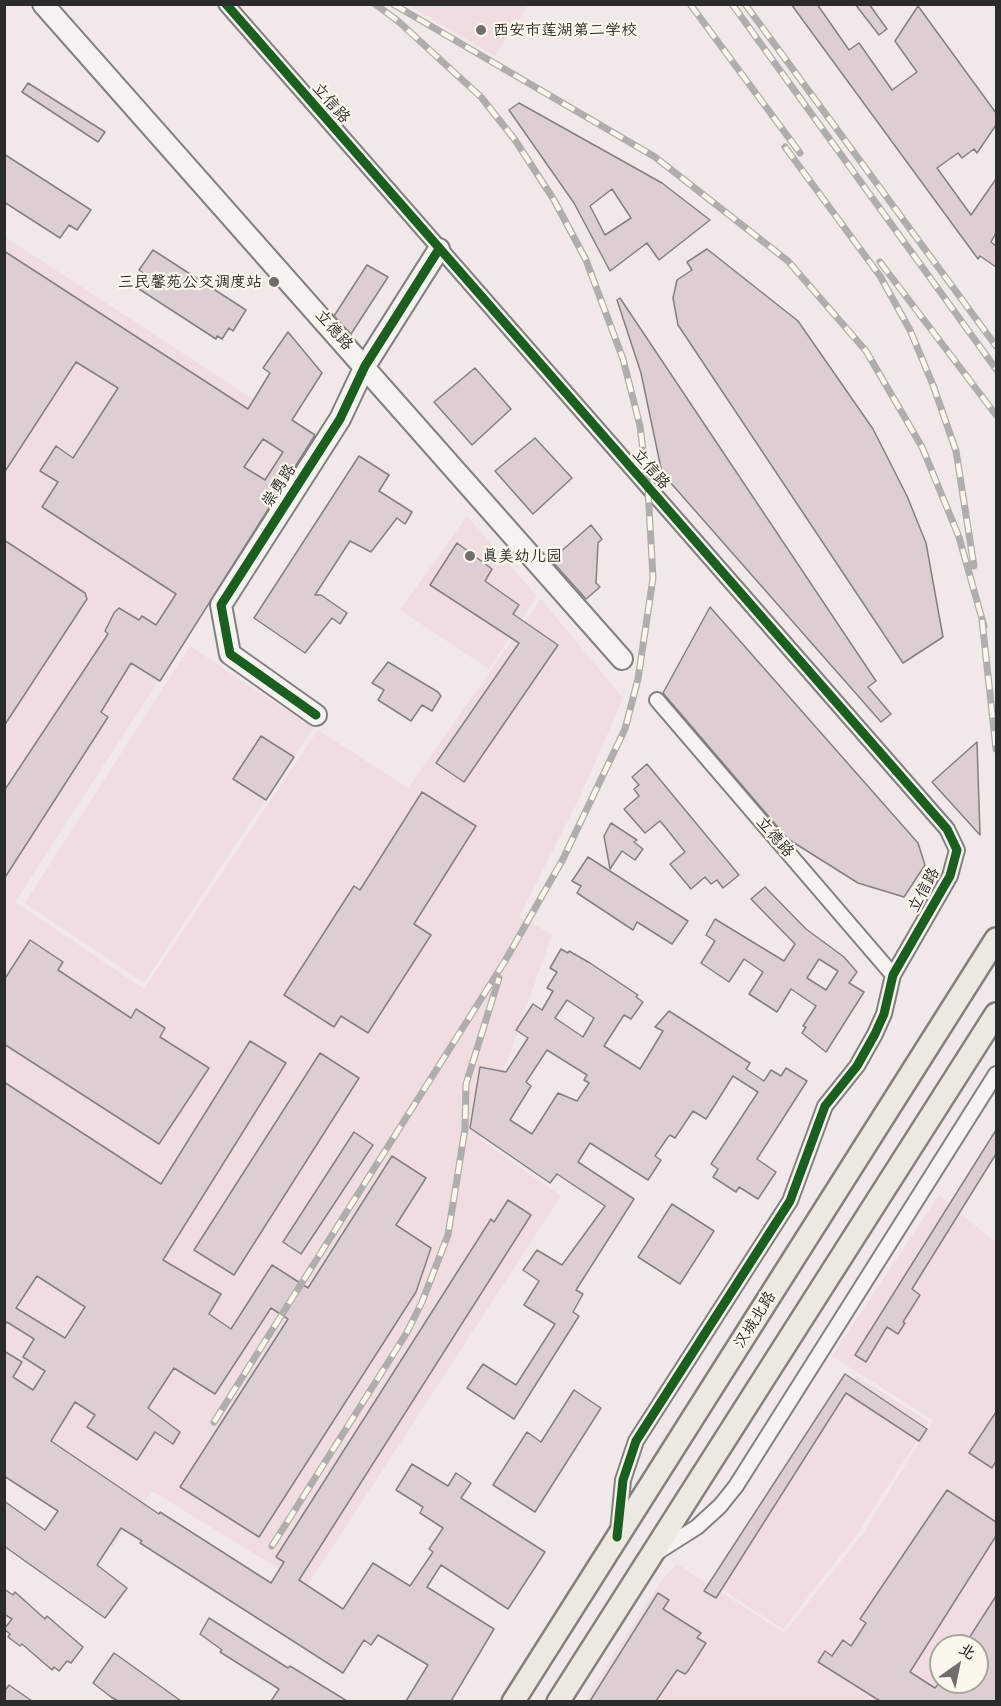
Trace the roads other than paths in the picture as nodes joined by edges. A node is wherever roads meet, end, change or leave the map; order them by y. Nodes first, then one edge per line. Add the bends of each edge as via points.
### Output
1 (43, 4) edge
2 (226, 4) edge
3 (439, 249) junction
4 (365, 366) junction
5 (622, 659) dead end
6 (657, 700) dead end
7 (316, 715) dead end
8 (996, 939) edge
9 (893, 975) junction
10 (996, 1014) edge
11 (996, 1074) edge
12 (617, 1537) junction
13 (654, 1554) junction
14 (513, 1701) edge
15 (558, 1701) edge

1 - 4 street, 立德路
2 - 3 street, 立信路
3 - 4 street, 崇勇路
3 - 9 street, 立信路 via 947,829 957,850 950,876
4 - 5 street, 立德路
4 - 7 street, 崇勇路 via 340,419 221,605 230,654
6 - 9 street, 立德路
8 - 12 main road, 汉城北路
9 - 12 street, 立信路 via 875,1034 857,1066 825,1106 790,1201 636,1442 623,1480
10 - 13 main road
11 - 13 street via 736,1486 697,1527
12 - 14 main road, 汉城北路
13 - 15 main road

